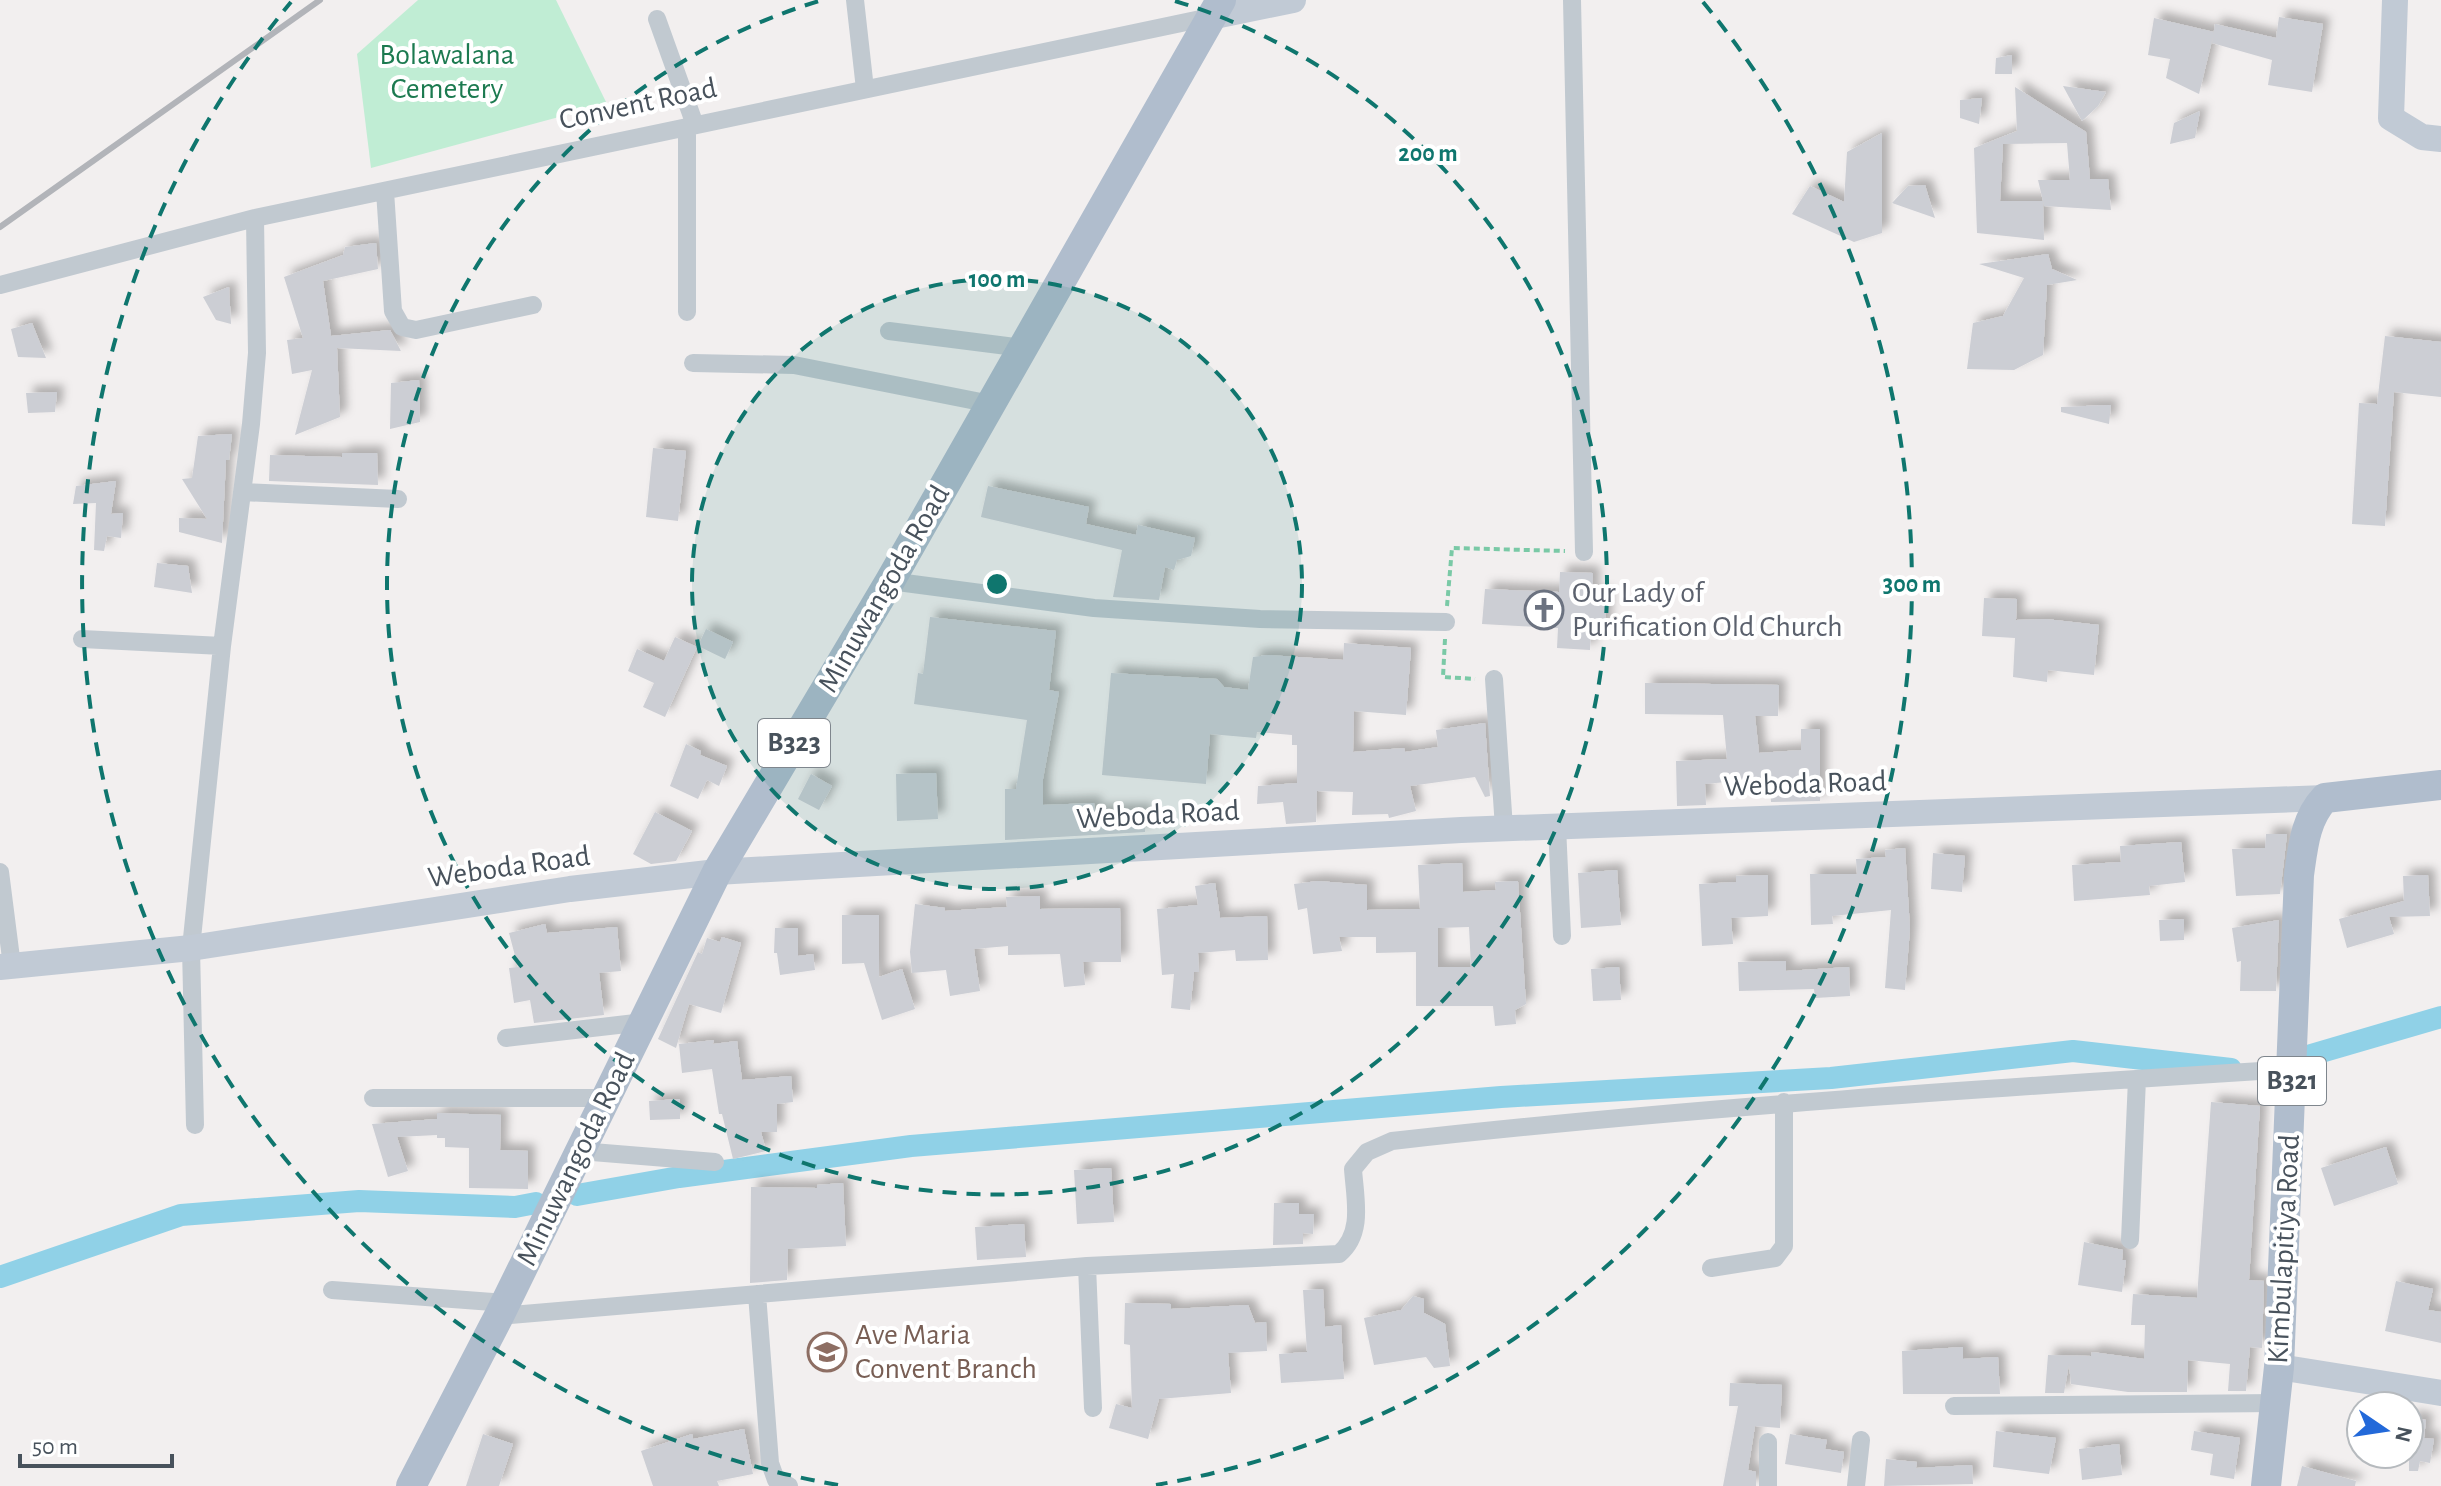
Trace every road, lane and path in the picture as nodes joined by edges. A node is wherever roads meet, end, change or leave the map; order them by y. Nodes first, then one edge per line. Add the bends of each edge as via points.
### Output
1 (855, 0) edge
2 (1293, 0) edge
3 (1572, 0) edge
4 (2395, 0) edge
5 (1215, 9) edge
6 (657, 19) dead end
7 (865, 89) junction
8 (691, 126) junction
9 (2441, 139) edge
10 (385, 191) junction
11 (255, 218) junction
12 (0, 285) edge
13 (533, 305) dead end
14 (687, 312) dead end
15 (889, 331) dead end
16 (1023, 348) junction
17 (693, 363) dead end
18 (991, 404) junction
19 (242, 492) junction
20 (398, 499) dead end
21 (1584, 552) joint
22 (890, 581) junction
23 (1446, 622) junction
24 (82, 639) dead end
25 (222, 646) junction
26 (1494, 679) joint
27 (2441, 785) edge
28 (2325, 798) junction
29 (1557, 826) junction
30 (1504, 828) junction
31 (0, 872) edge
32 (717, 872) junction
33 (1562, 936) dead end
34 (191, 948) junction
35 (6, 967) edge
36 (644, 1022) junction
37 (506, 1038) dead end
38 (2293, 1069) junction
39 (2137, 1079) junction
40 (373, 1098) dead end
41 (607, 1098) junction
42 (1784, 1102) junction
43 (195, 1125) dead end
44 (580, 1151) junction
45 (715, 1162) dead end
46 (2130, 1240) dead end
47 (1087, 1266) junction
48 (1711, 1268) dead end
49 (332, 1290) dead end
50 (757, 1294) junction
51 (503, 1309) junction
52 (2279, 1367) junction
53 (2441, 1393) edge
54 (2276, 1403) junction
55 (1954, 1406) dead end
56 (1093, 1408) dead end
57 (1861, 1440) dead end
58 (1768, 1442) dead end
59 (411, 1486) edge
60 (789, 1486) edge
61 (1768, 1486) edge
62 (1856, 1486) edge
63 (2266, 1486) edge

1 - 7 street
2 - 5 street, Convent Road
3 - 21 street
4 - 9 street via 2391,118 2422,137
5 - 7 street, Convent Road
5 - 16 main road, Minuwangoda Road / B323
6 - 8 street
7 - 8 street, Convent Road
8 - 10 street, Convent Road
8 - 14 street
10 - 11 street, Convent Road
10 - 13 street via 393,311 402,327 416,330
11 - 12 street, Convent Road
11 - 19 street via 257,353
15 - 16 street
16 - 18 main road, Minuwangoda Road / B323
17 - 18 street via 794,365
18 - 22 main road, Minuwangoda Road / B323
19 - 20 street
19 - 25 street
21 - 23 path via 1452,548
22 - 23 street via 1094,608 1260,619
22 - 32 main road, Minuwangoda Road / B323
23 - 26 path via 1443,677
24 - 25 street
25 - 34 street
26 - 30 street
27 - 28 main road
28 - 29 street, Weboda Road
28 - 38 main road, Kimbulapitiya Road / B321 via 2313,810 2299,875
29 - 30 street, Weboda Road
29 - 33 street
30 - 32 street, Weboda Road
31 - 35 street
32 - 34 street, Weboda Road via 570,889
32 - 36 main road, Minuwangoda Road / B323
34 - 35 street, Weboda Road
34 - 43 street
36 - 37 street
36 - 41 main road, Minuwangoda Road / B323
38 - 39 street
38 - 52 main road, Kimbulapitiya Road / B321
39 - 42 street
39 - 46 street
40 - 41 street
41 - 44 main road, Minuwangoda Road / B323
42 - 47 street via 1392,1141 1367,1152 1353,1169 1356,1223 1351,1244 1339,1254
42 - 48 street via 1784,1246 1775,1258
44 - 45 street
44 - 51 main road, Minuwangoda Road / B323
47 - 50 street
47 - 56 street
49 - 51 street
50 - 51 street
50 - 60 street via 770,1463 776,1480
51 - 59 main road, Minuwangoda Road / B323
52 - 53 street
52 - 54 main road, Kimbulapitiya Road / B321
54 - 55 street
54 - 63 main road, Kimbulapitiya Road / B321
57 - 62 street
58 - 61 street

